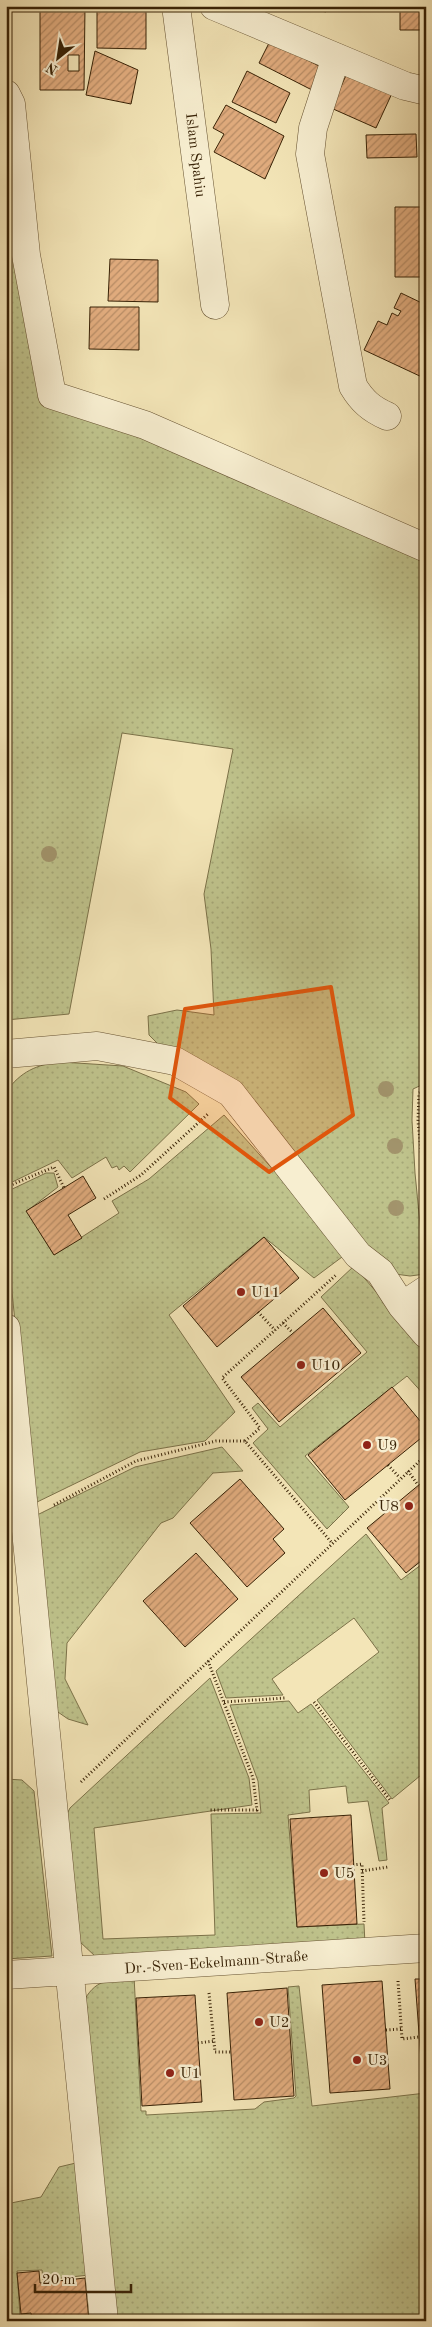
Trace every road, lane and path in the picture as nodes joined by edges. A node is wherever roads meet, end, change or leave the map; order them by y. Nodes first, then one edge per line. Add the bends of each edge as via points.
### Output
1 (176, 6) edge
2 (214, 6) edge
3 (336, 56) junction
4 (426, 91) edge
5 (6, 94) edge
6 (215, 305) dead end
7 (387, 416) dead end
8 (426, 548) edge
9 (6, 1054) edge
10 (426, 1089) edge
11 (231, 1093) junction
12 (6, 1187) edge
13 (64, 1188) dead end
14 (426, 1198) edge
15 (104, 1199) dead end
16 (358, 1255) junction
17 (426, 1290) edge
18 (402, 1306) junction
19 (258, 1312) dead end
20 (283, 1323) junction
21 (6, 1328) edge
22 (275, 1330) junction
23 (293, 1333) dead end
24 (426, 1334) edge
25 (245, 1441) junction
26 (426, 1455) edge
27 (388, 1465) dead end
28 (408, 1471) junction
29 (400, 1478) junction
30 (418, 1485) dead end
31 (25, 1515) junction
32 (332, 1543) junction
33 (208, 1662) junction
34 (285, 1698) dead end
35 (224, 1702) junction
36 (314, 1702) dead end
37 (390, 1800) dead end
38 (55, 1807) junction
39 (210, 1810) dead end
40 (353, 1865) dead end
41 (388, 1867) dead end
42 (362, 1871) junction
43 (426, 1948) edge
44 (395, 1950) junction
45 (365, 1952) junction
46 (206, 1962) junction
47 (69, 1971) junction
48 (6, 1975) edge
49 (402, 2029) junction
50 (386, 2030) dead end
51 (419, 2038) dead end
52 (214, 2041) junction
53 (198, 2043) dead end
54 (231, 2052) dead end
55 (104, 2321) edge

1 - 6 street, Islam Spahiu
2 - 3 street
3 - 4 street via 405,86
3 - 7 street via 313,128 310,154 353,386 361,400
5 - 8 street via 11,104 26,254 52,395 145,425
9 - 11 street via 97,1046 175,1061
10 - 14 path via 419,1093 418,1120
11 - 15 path via 141,1175
11 - 16 street
12 - 13 path via 54,1167
16 - 18 street via 380,1272
16 - 20 path
17 - 18 street
18 - 24 street
19 - 22 path
20 - 22 path
20 - 23 path
21 - 31 street
22 - 25 path via 222,1378 260,1428
25 - 31 path via 216,1441 136,1461 46,1510
25 - 32 path
26 - 28 path
27 - 29 path
28 - 29 path
28 - 30 path
29 - 32 path
31 - 38 street
32 - 33 path
33 - 35 path
33 - 38 path
34 - 35 path
35 - 39 path via 253,1778 257,1810
36 - 37 path
38 - 47 street
40 - 42 path via 362,1864
41 - 42 path
42 - 45 path
43 - 44 street, Dr.-Sven-Eckelmann-Straße
44 - 45 street, Dr.-Sven-Eckelmann-Straße
44 - 49 path
45 - 46 street, Dr.-Sven-Eckelmann-Straße
46 - 47 street, Dr.-Sven-Eckelmann-Straße
46 - 52 path
47 - 48 street, Dr.-Sven-Eckelmann-Straße
47 - 55 street
49 - 50 path
49 - 51 path via 402,2039
52 - 53 path
52 - 54 path via 215,2052

